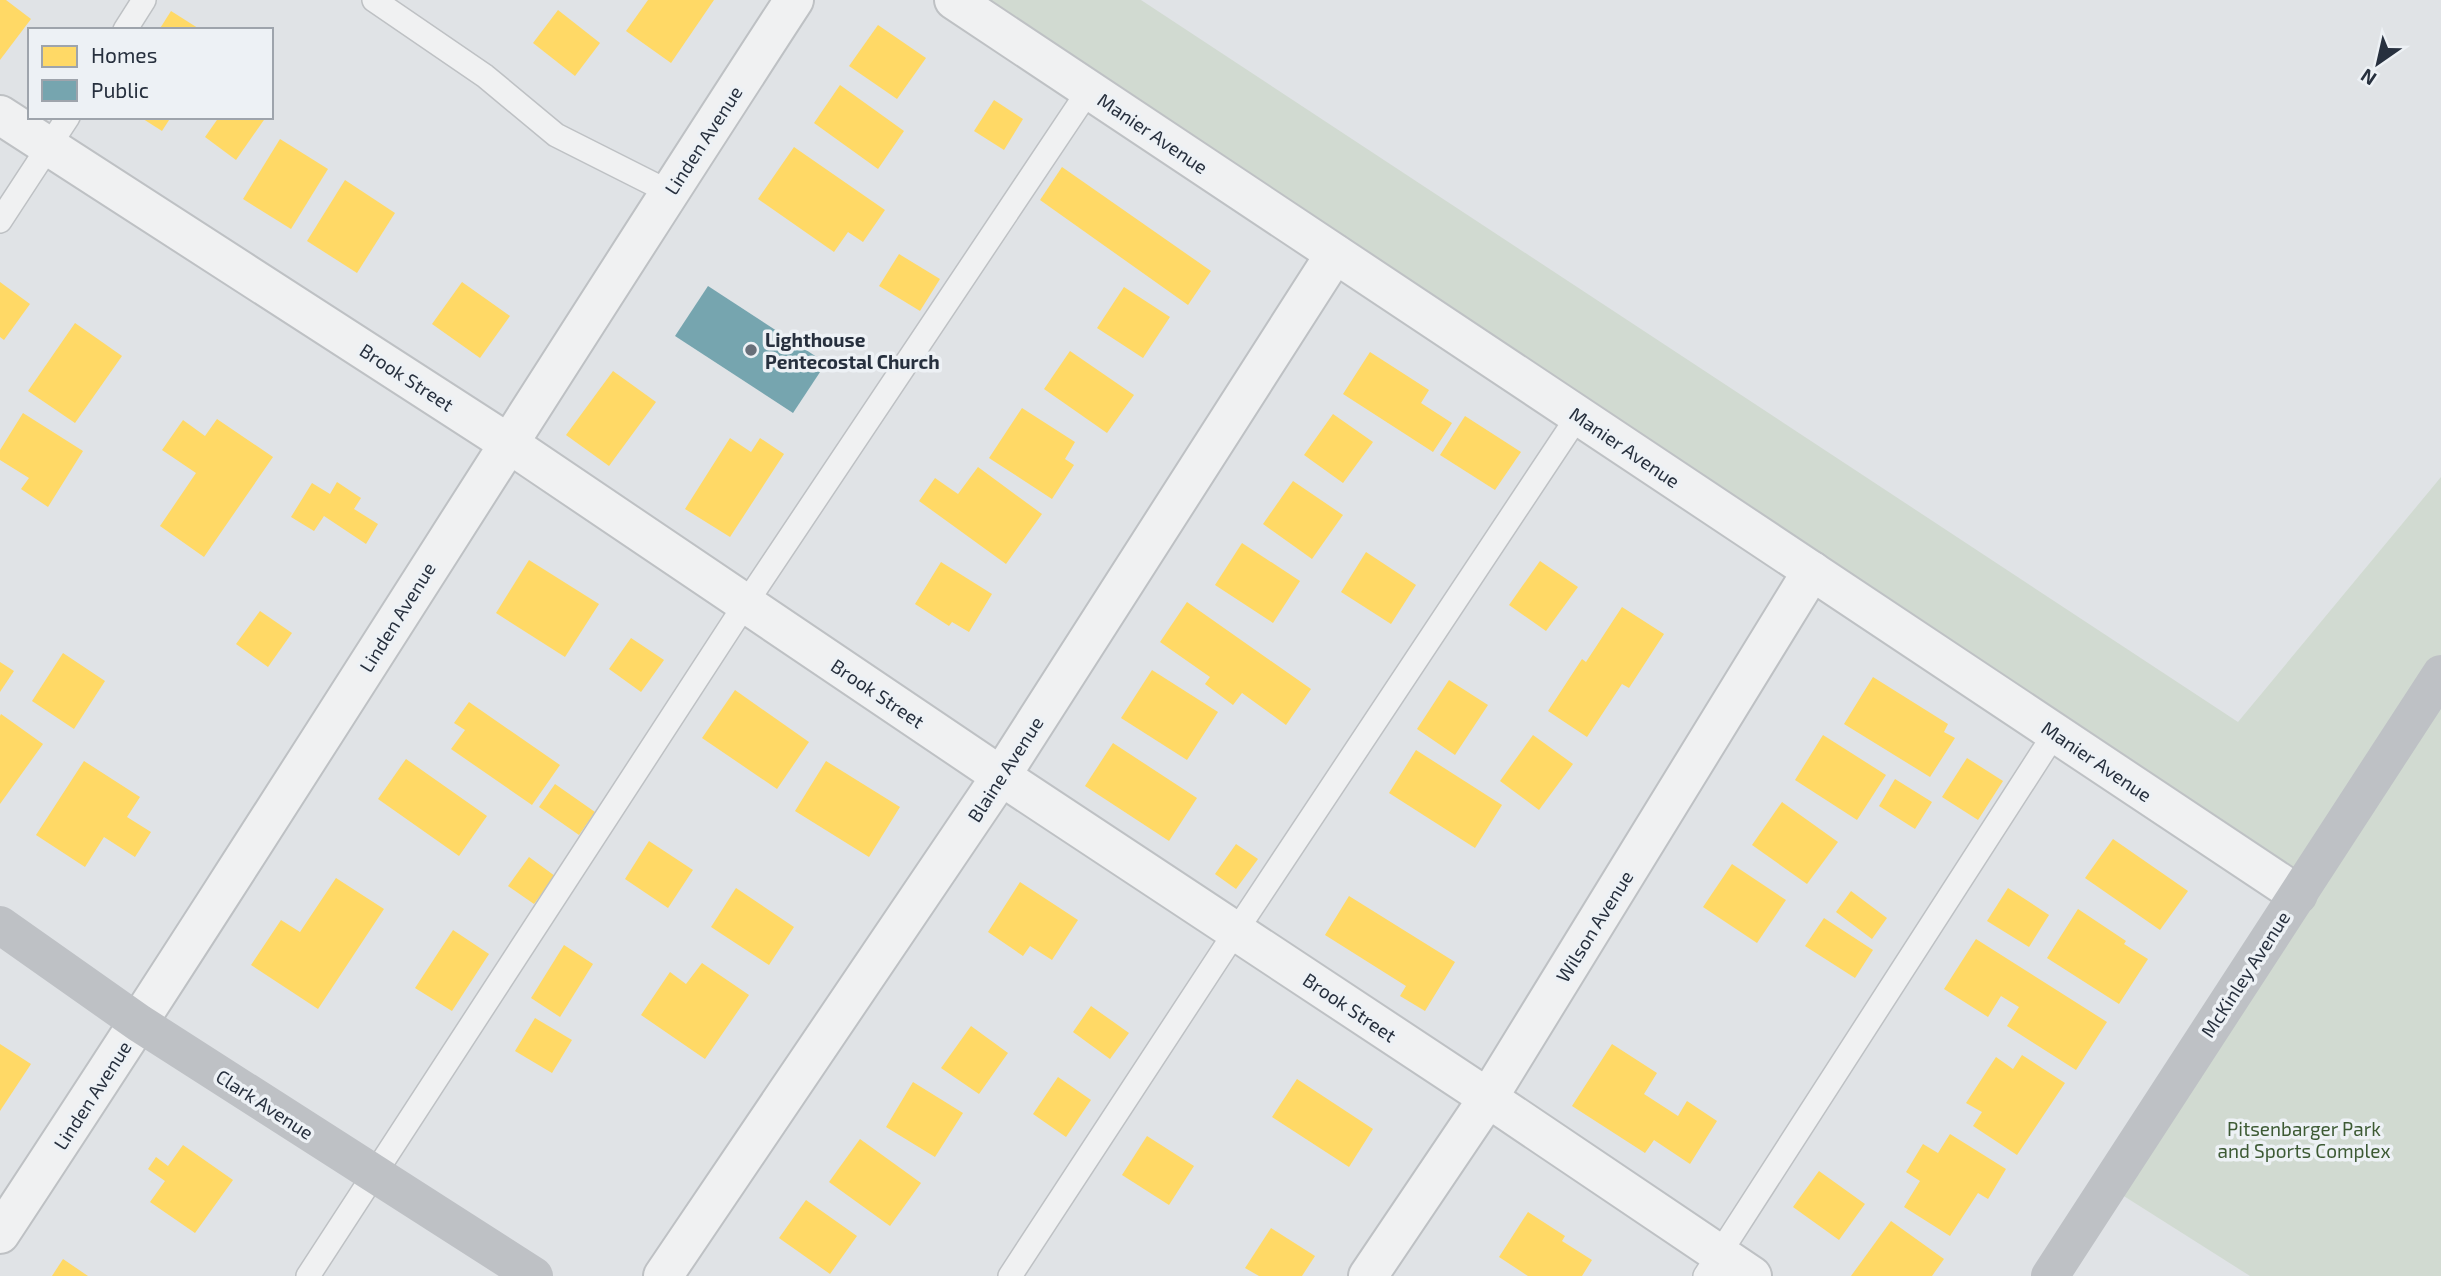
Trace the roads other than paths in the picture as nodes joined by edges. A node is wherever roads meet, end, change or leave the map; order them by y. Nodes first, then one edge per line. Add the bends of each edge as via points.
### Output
1 (144, 0) edge
2 (374, 0) edge
3 (794, 0) edge
4 (954, 0) edge
5 (126, 28) edge
6 (1089, 90) junction
7 (0, 115) edge
8 (59, 132) edge
9 (669, 192) junction
10 (0, 221) edge
11 (1335, 254) junction
12 (1578, 416) junction
13 (508, 443) junction
14 (1812, 571) junction
15 (746, 603) junction
16 (2441, 674) edge
17 (2054, 733) junction
18 (1001, 776) junction
19 (2297, 894) junction
20 (0, 925) edge
21 (1236, 931) junction
22 (139, 1023) junction
23 (1488, 1098) junction
24 (376, 1174) junction
25 (0, 1234) edge
26 (1712, 1265) edge
27 (308, 1276) edge
28 (534, 1276) edge
29 (663, 1276) edge
30 (1010, 1276) edge
31 (1368, 1276) edge
32 (1752, 1276) edge
33 (2050, 1276) edge

1 - 5 lane
2 - 9 lane via 485,76 556,135
3 - 9 street, Linden Avenue
4 - 6 street, Manier Avenue
6 - 11 street, Manier Avenue
6 - 15 lane
7 - 8 street, Brook Street
8 - 10 lane
8 - 13 street, Brook Street
9 - 13 street, Linden Avenue
11 - 12 street, Manier Avenue
11 - 18 street, Blaine Avenue
12 - 14 street, Manier Avenue
12 - 21 lane
13 - 15 street, Brook Street
13 - 22 street, Linden Avenue
14 - 17 street, Manier Avenue
14 - 23 street, Wilson Avenue
15 - 18 street, Brook Street
15 - 24 lane
16 - 19 street, McKinley Avenue
17 - 19 street, Manier Avenue
17 - 26 lane
18 - 21 street, Brook Street
18 - 29 street, Blaine Avenue
19 - 33 street, McKinley Avenue
20 - 22 street, Clark Avenue
21 - 23 street, Brook Street
21 - 30 lane
22 - 24 street, Clark Avenue
22 - 25 street, Linden Avenue
23 - 26 street, Brook Street
23 - 31 street, Wilson Avenue
24 - 27 lane
24 - 28 street, Clark Avenue
26 - 32 street, Brook Street

